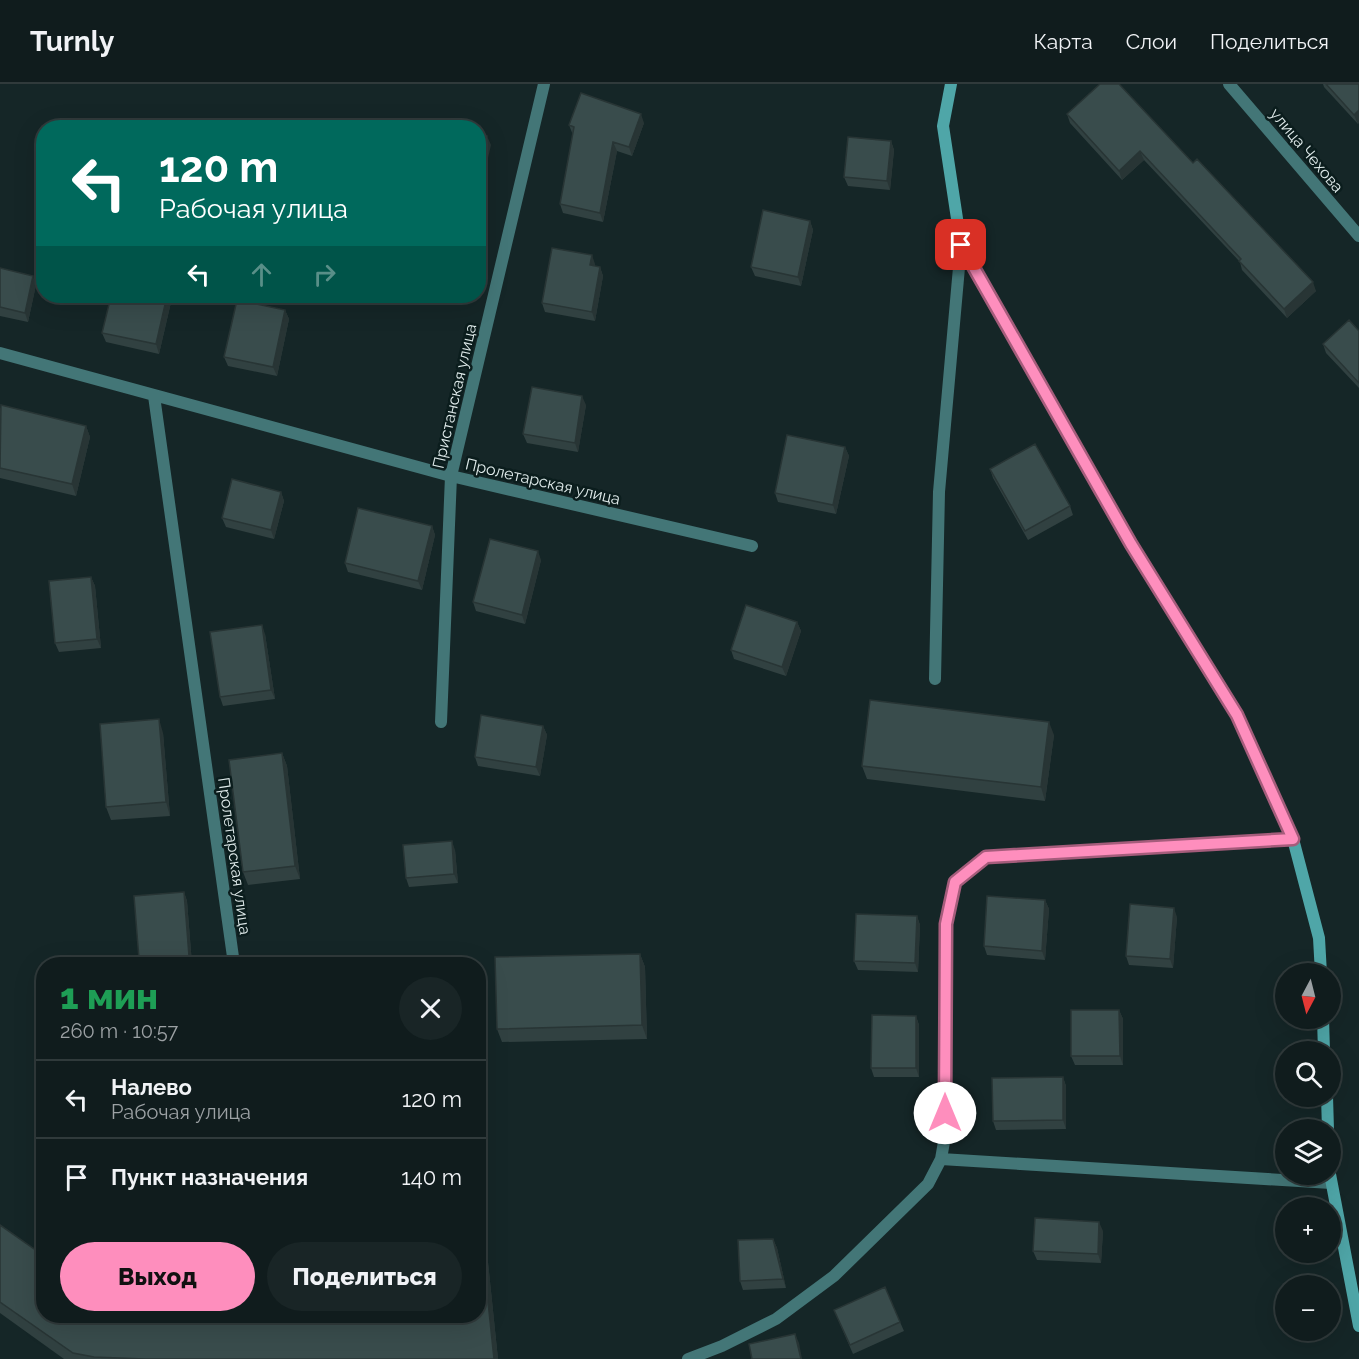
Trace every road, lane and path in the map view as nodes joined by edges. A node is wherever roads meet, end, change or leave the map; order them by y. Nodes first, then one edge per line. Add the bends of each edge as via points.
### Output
1 (544, 84) edge
2 (951, 84) edge
3 (1229, 84) edge
4 (1359, 236) edge
5 (961, 245) junction
6 (0, 353) edge
7 (154, 396) junction
8 (451, 476) junction
9 (752, 546) dead end
10 (935, 679) dead end
11 (441, 722) dead end
12 (1293, 839) junction
13 (233, 957) edge
14 (1320, 963) edge
15 (941, 1160) junction
16 (1275, 1176) edge
17 (1332, 1185) edge
18 (1359, 1326) edge
19 (688, 1359) edge

1 - 8 street, Пристанская улица
2 - 5 street via 943,126
3 - 4 street, улица Чехова
5 - 10 street via 939,492
5 - 12 street via 1131,544 1237,715
6 - 7 street, Пролетарская улица
7 - 8 street, Пролетарская улица
7 - 13 street, Пролетарская улица
8 - 9 street, Пролетарская улица
8 - 11 street, Пристанская улица
12 - 14 street via 1319,938
12 - 15 street via 986,857 955,882 946,924 945,1136
15 - 16 street
15 - 19 street via 928,1184 834,1276 776,1319
17 - 18 street

